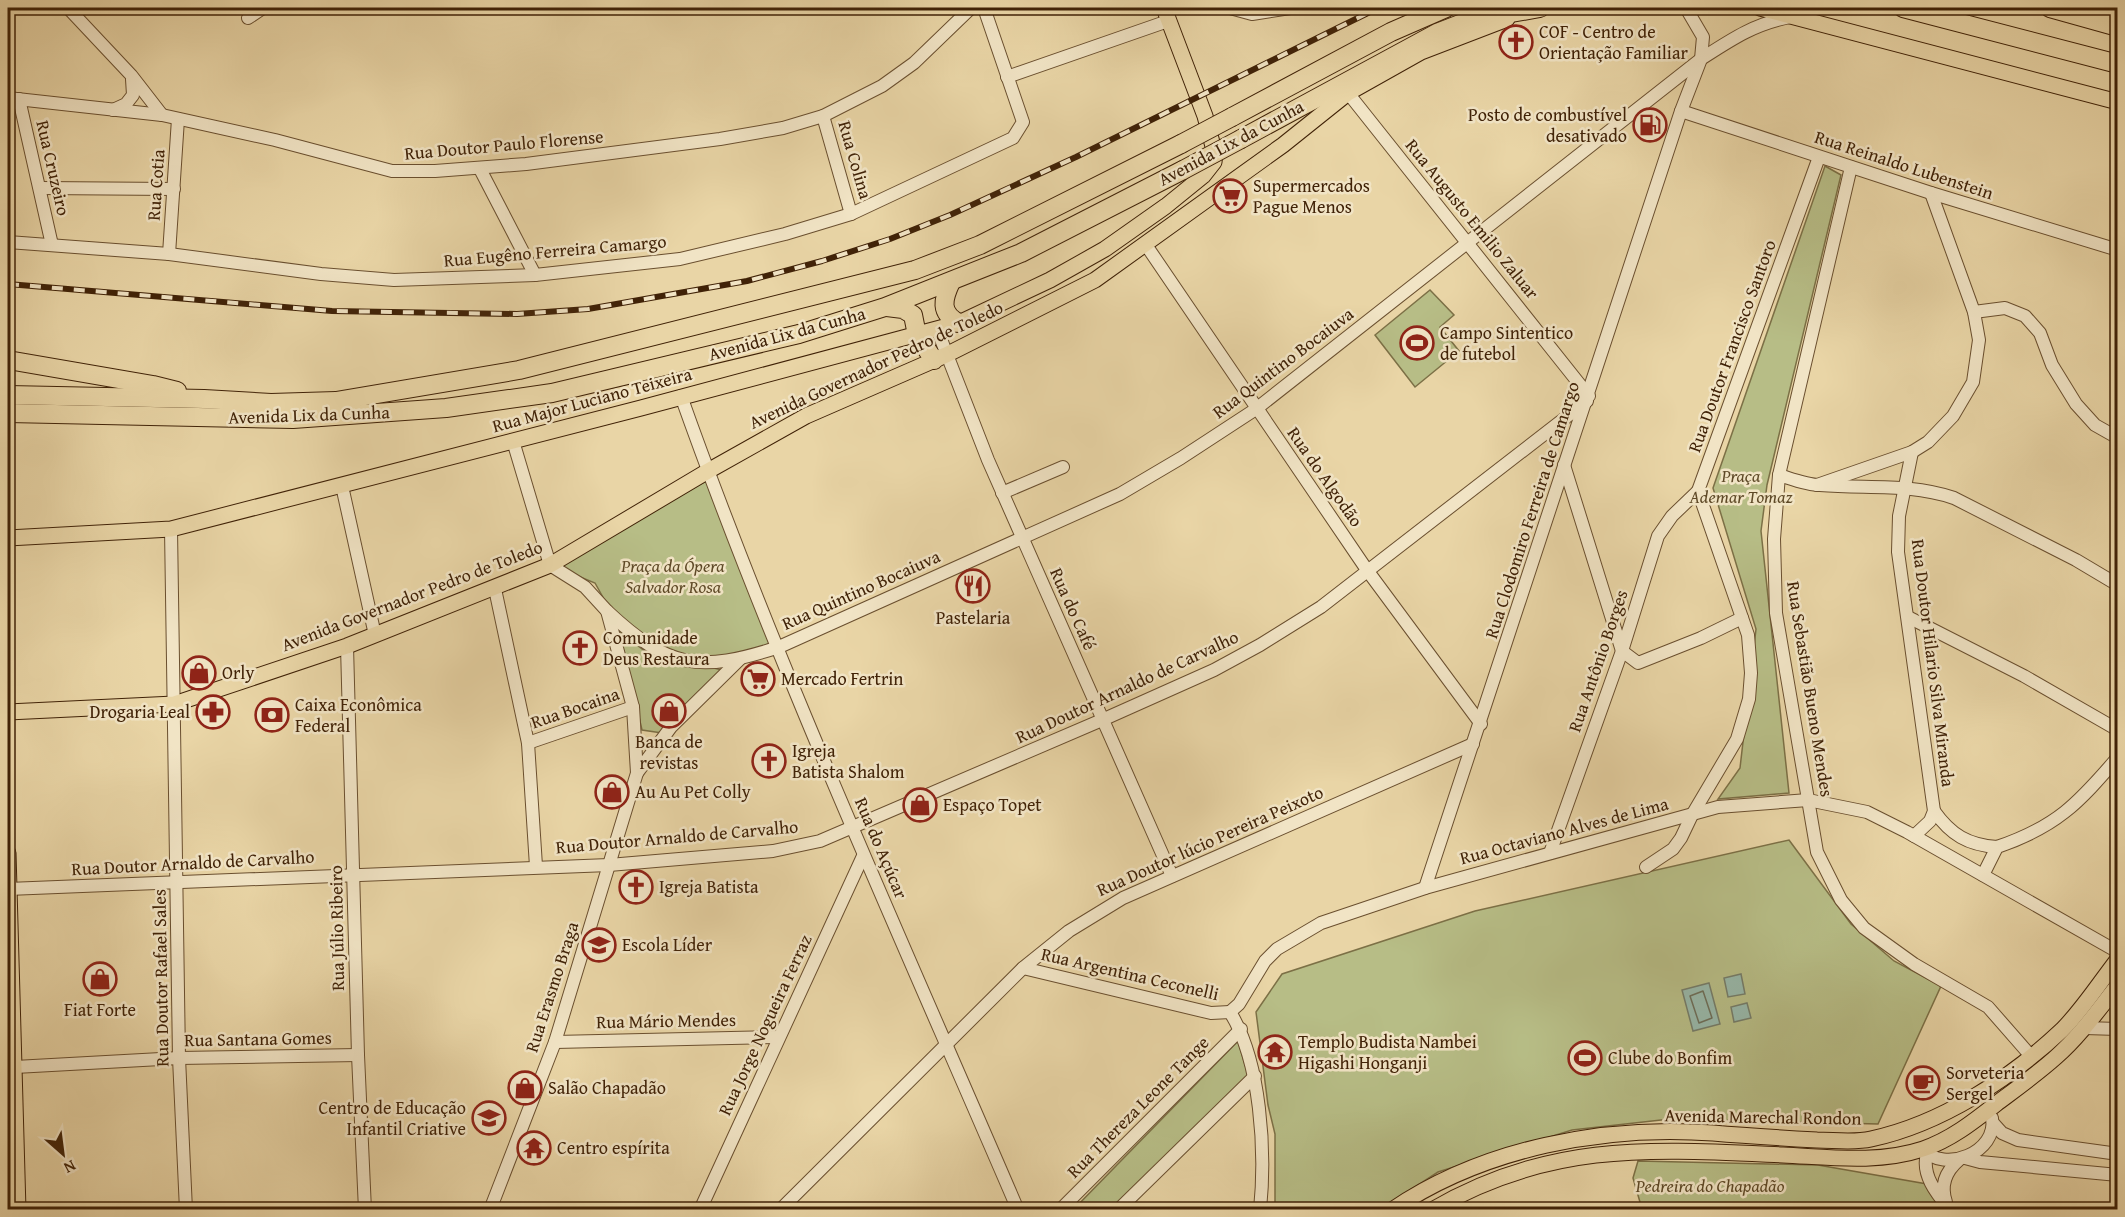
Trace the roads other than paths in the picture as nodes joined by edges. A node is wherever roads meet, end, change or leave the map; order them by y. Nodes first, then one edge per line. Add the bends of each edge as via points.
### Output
1 (68, 8) edge
2 (263, 8) edge
3 (970, 8) edge
4 (984, 8) edge
5 (1230, 8) edge
6 (1290, 8) edge
7 (1446, 8) edge
8 (1501, 8) edge
9 (1540, 8) edge
10 (1551, 8) edge
11 (1686, 8) edge
12 (1760, 8) edge
13 (1903, 8) edge
14 (2053, 8) edge
15 (1166, 14) edge
16 (1798, 16) junction
17 (248, 18) dead end
18 (2118, 18) edge
19 (1459, 23) junction
20 (2118, 27) edge
21 (1437, 33) junction
22 (1701, 59) junction
23 (1396, 64) junction
24 (2118, 64) edge
25 (131, 75) junction
26 (1007, 77) junction
27 (1348, 93) junction
28 (13, 98) edge
29 (2118, 102) edge
30 (109, 111) junction
31 (1681, 111) junction
32 (162, 115) junction
33 (823, 116) junction
34 (178, 119) junction
35 (1819, 158) junction
36 (1851, 167) junction
37 (480, 169) junction
38 (40, 188) junction
39 (174, 189) junction
40 (1931, 194) junction
41 (1158, 212) junction
42 (851, 214) junction
43 (8, 242) edge
44 (1470, 244) junction
45 (52, 245) junction
46 (1146, 245) junction
47 (2118, 250) edge
48 (169, 254) junction
49 (535, 275) junction
50 (1095, 280) junction
51 (951, 282) junction
52 (885, 307) junction
53 (1974, 312) junction
54 (959, 323) junction
55 (937, 329) junction
56 (917, 335) junction
57 (940, 358) junction
58 (8, 360) edge
59 (8, 395) edge
60 (681, 396) junction
61 (204, 399) junction
62 (1588, 399) junction
63 (1256, 409) junction
64 (8, 413) edge
65 (2118, 438) edge
66 (513, 441) junction
67 (1912, 452) junction
68 (1564, 465) junction
69 (1064, 467) dead end
70 (708, 471) junction
71 (1779, 475) junction
72 (1817, 485) junction
73 (342, 486) junction
74 (1905, 487) junction
75 (1698, 491) junction
76 (1002, 493) junction
77 (171, 529) junction
78 (8, 538) edge
79 (1022, 538) junction
80 (550, 565) junction
81 (1367, 570) junction
82 (2118, 585) edge
83 (495, 589) junction
84 (607, 611) junction
85 (1908, 617) junction
86 (1742, 618) junction
87 (375, 635) junction
88 (347, 646) junction
89 (779, 646) junction
90 (1622, 651) junction
91 (740, 659) junction
92 (174, 704) junction
93 (633, 707) junction
94 (8, 712) edge
95 (1102, 720) junction
96 (1481, 724) junction
97 (2118, 730) edge
98 (528, 743) junction
99 (1473, 744) junction
100 (2118, 758) edge
101 (637, 773) junction
102 (1808, 800) junction
103 (1934, 811) junction
104 (1692, 815) junction
105 (852, 828) junction
106 (1914, 836) junction
107 (1997, 848) junction
108 (1550, 853) junction
109 (8, 854) edge
110 (863, 856) junction
111 (609, 865) junction
112 (536, 866) junction
113 (1646, 867) dead end
114 (353, 873) junction
115 (1983, 875) junction
116 (1172, 876) junction
117 (177, 882) junction
118 (1425, 888) junction
119 (8, 889) edge
120 (2118, 952) edge
121 (2118, 958) edge
122 (1023, 968) junction
123 (2115, 987) edge
124 (2118, 1006) edge
125 (1230, 1012) junction
126 (2085, 1028) junction
127 (1241, 1029) junction
128 (2118, 1029) edge
129 (778, 1037) junction
130 (555, 1042) junction
131 (946, 1043) junction
132 (358, 1055) junction
133 (2030, 1055) junction
134 (179, 1058) junction
135 (15, 1067) junction
136 (1255, 1076) junction
137 (1968, 1098) junction
138 (1990, 1117) junction
139 (1924, 1123) junction
140 (1925, 1152) junction
141 (2118, 1154) edge
142 (1962, 1159) junction
143 (2118, 1175) edge
144 (1949, 1208) edge
145 (18, 1209) edge
146 (186, 1209) edge
147 (365, 1209) edge
148 (490, 1209) edge
149 (700, 1209) edge
150 (780, 1209) edge
151 (1018, 1209) edge
152 (1060, 1209) edge
153 (1118, 1209) edge
154 (1260, 1209) edge
155 (1392, 1209) edge
156 (1432, 1209) edge

1 - 25 street
2 - 17 street
3 - 33 street, Rua Doutor Paulo Florense via 941,39 882,86
4 - 26 street
5 - 6 street via 1252,14
7 - 61 highway, Avenida Lix da Cunha, bridge via 1391,32 980,245 889,278 473,380 336,401
8 - 19 highway, Avenida Lix da Cunha
9 - 19 highway
10 - 23 main road, Avenida Governador Pedro de Toledo via 1461,35
11 - 22 street, Rua Clodomiro Ferreira de Camargo via 1703,38
12 - 16 main road
13 - 24 highway
14 - 18 street
14 - 20 highway
15 - 26 street
15 - 41 main road, Rua Major Luciano Teixeira via 1206,116 1215,154 1203,176
16 - 22 street, Rua Quintino Bocaiuva via 1763,22
16 - 29 main road
19 - 21 highway, Avenida Lix da Cunha
21 - 23 highway
21 - 51 highway, Avenida Lix da Cunha, bridge via 1183,170 1021,253
22 - 31 street, Rua Clodomiro Ferreira de Camargo
22 - 44 street, Rua Quintino Bocaiuva
23 - 27 main road, Avenida Governador Pedro de Toledo
25 - 30 street via 133,95 126,104
25 - 32 street
26 - 42 street, Rua Eugêno Ferreira Camargo via 1023,122 1013,138
27 - 44 street, Rua Augusto Emilio Zaluar
27 - 46 main road, Avenida Governador Pedro de Toledo
28 - 30 street, Rua Doutor Paulo Florense
28 - 38 street, Rua Cruzeiro
30 - 32 street, Rua Doutor Paulo Florense
31 - 35 street, Rua Reinaldo Lubenstein
31 - 62 street, Rua Clodomiro Ferreira de Camargo
32 - 34 street, Rua Doutor Paulo Florense
33 - 37 street, Rua Doutor Paulo Florense via 720,139
33 - 42 street, Rua Colina
34 - 37 street, Rua Doutor Paulo Florense via 392,171
34 - 39 street, Rua Cotia
35 - 36 street, Rua Reinaldo Lubenstein
35 - 75 street, Rua Doutor Francisco Santoro
36 - 40 street, Rua Reinaldo Lubenstein
36 - 71 street, Rua Sebastião Bueno Mendes
37 - 49 street
38 - 39 street
38 - 45 street, Rua Cruzeiro
39 - 48 street, Rua Cotia
40 - 47 street, Rua Reinaldo Lubenstein
40 - 53 street
41 - 50 main road, Rua Major Luciano Teixeira
41 - 54 main road, Rua Major Luciano Teixeira via 1105,249 1050,280
42 - 49 street, Rua Eugêno Ferreira Camargo via 680,259
43 - 45 street, Rua Eugêno Ferreira Camargo
44 - 62 street, Rua Augusto Emilio Zaluar
44 - 63 street, Rua Quintino Bocaiuva
45 - 48 street, Rua Eugêno Ferreira Camargo
46 - 50 main road, Avenida Governador Pedro de Toledo
46 - 63 street, Rua do Algodão
48 - 49 street, Rua Eugêno Ferreira Camargo via 394,280
50 - 57 main road, Avenida Governador Pedro de Toledo
51 - 52 highway, Avenida Lix da Cunha
51 - 54 highway via 944,307
52 - 56 highway via 908,311 915,319
52 - 64 highway, Avenida Lix da Cunha via 799,334 606,381 446,408 293,418
53 - 65 street via 2005,308 2025,316 2040,333 2052,364 2076,404 2094,425
53 - 67 street via 1979,340 1973,382 1941,429
54 - 55 main road, Rua Major Luciano Teixeira
55 - 56 main road, Rua Major Luciano Teixeira
55 - 57 street, Rua do Café
56 - 57 highway
56 - 60 main road, Rua Major Luciano Teixeira
57 - 70 main road, Avenida Governador Pedro de Toledo via 806,416
57 - 76 street, Rua do Café
58 - 61 highway via 153,385
59 - 61 highway, Avenida Lix da Cunha
60 - 66 main road, Rua Major Luciano Teixeira
60 - 70 street, Rua do Açúcar
62 - 68 street, Rua Clodomiro Ferreira de Camargo
62 - 81 street, Rua Doutor Arnaldo de Carvalho
63 - 79 street, Rua Quintino Bocaiuva via 1120,494
63 - 81 street, Rua do Algodão
66 - 73 main road, Rua Major Luciano Teixeira
66 - 80 street
67 - 72 street
67 - 74 street, Rua Doutor Hilario Silva Miranda
68 - 90 street
68 - 96 street, Rua Clodomiro Ferreira de Camargo
69 - 76 street
70 - 80 main road, Avenida Governador Pedro de Toledo
70 - 89 street, Rua do Açúcar
71 - 72 street
71 - 102 street, Rua Sebastião Bueno Mendes via 1774,538 1776,613
72 - 74 street
73 - 77 main road, Rua Major Luciano Teixeira
73 - 87 street
74 - 82 street via 1954,498
74 - 85 street, Rua Doutor Hilario Silva Miranda via 1898,552
75 - 86 street
75 - 90 street, Rua Antônio Borges via 1658,536
76 - 79 street, Rua do Café
77 - 78 main road, Rua Major Luciano Teixeira
77 - 92 street, Rua Doutor Rafael Sales
79 - 89 street, Rua Quintino Bocaiuva
79 - 95 street, Rua do Café
80 - 83 main road, Avenida Governador Pedro de Toledo
80 - 84 street, Rua Erasmo Braga via 585,587
81 - 95 street, Rua Doutor Arnaldo de Carvalho via 1321,607 1260,645
81 - 96 street, Rua do Algodão
83 - 87 main road, Avenida Governador Pedro de Toledo
83 - 98 street
84 - 91 street, Rua Erasmo Braga via 637,639 664,655 703,662
84 - 93 street, Rua Erasmo Braga
85 - 97 street via 2024,676
85 - 103 street, Rua Doutor Hilario Silva Miranda
86 - 90 street via 1638,663
86 - 104 street via 1748,635 1749,699 1737,739
87 - 88 main road, Avenida Governador Pedro de Toledo
88 - 92 main road, Avenida Governador Pedro de Toledo
88 - 114 street, Rua Júlio Ribeiro
89 - 91 street, Rua Quintino Bocaiuva
89 - 105 street, Rua do Açúcar
90 - 108 street, Rua Antônio Borges
91 - 101 street, Rua Erasmo Braga via 671,728
92 - 94 main road, Avenida Governador Pedro de Toledo
92 - 117 street, Rua Doutor Rafael Sales
93 - 98 street, Rua Bocaina
93 - 101 street, Rua Erasmo Braga
95 - 105 street, Rua Doutor Arnaldo de Carvalho
95 - 116 street, Rua do Café
96 - 99 street, Rua Clodomiro Ferreira de Camargo
98 - 112 street
99 - 116 street, Rua Doutor lúcio Pereira Peixoto
99 - 118 street, Rua Clodomiro Ferreira de Camargo
100 - 107 street via 2066,813 2042,829
101 - 111 street, Rua Erasmo Braga
102 - 104 street, Rua Octaviano Alves de Lima via 1718,807
102 - 106 street, Rua Octaviano Alves de Lima via 1867,812
102 - 133 street, Rua Sebastião Bueno Mendes via 1817,852 1841,900 1864,927 1914,964 1988,1007
103 - 106 street, Rua Doutor Hilario Silva Miranda
103 - 107 street via 1964,841
104 - 108 street, Rua Octaviano Alves de Lima
104 - 113 street via 1673,849
105 - 110 street, Rua do Açúcar
105 - 111 street, Rua Doutor Arnaldo de Carvalho via 820,841 773,851
106 - 115 street, Rua Octaviano Alves de Lima
107 - 115 street
108 - 118 street, Rua Octaviano Alves de Lima
109 - 119 main road
110 - 129 street, Rua Jorge Nogueira Ferraz
110 - 131 street, Rua do Açúcar
111 - 112 street, Rua Doutor Arnaldo de Carvalho
111 - 130 street, Rua Erasmo Braga
112 - 114 street, Rua Doutor Arnaldo de Carvalho
114 - 117 street, Rua Doutor Arnaldo de Carvalho
114 - 132 street, Rua Júlio Ribeiro
115 - 120 street, Rua Octaviano Alves de Lima
116 - 122 street, Rua Doutor lúcio Pereira Peixoto via 1104,908
117 - 119 street, Rua Doutor Arnaldo de Carvalho
117 - 134 street, Rua Doutor Rafael Sales
118 - 125 street, Rua Octaviano Alves de Lima via 1321,922 1292,938 1265,961
119 - 135 main road
121 - 133 main road, Avenida Marechal Rondon via 2062,1029
122 - 125 street, Rua Argentina Ceconelli via 1211,1013
122 - 131 street, Rua Doutor lúcio Pereira Peixoto
123 - 124 street
123 - 126 main road
125 - 127 street
126 - 128 street
126 - 138 main road
127 - 136 street
127 - 152 street, Rua Thereza Leone Tange
129 - 130 street, Rua Mário Mendes
129 - 149 street, Rua Jorge Nogueira Ferraz
130 - 148 street, Rua Erasmo Braga
131 - 150 street, Rua Doutor lúcio Pereira Peixoto
131 - 151 street, Rua do Açúcar
132 - 134 street, Rua Santana Gomes
132 - 147 street, Rua Júlio Ribeiro
133 - 137 main road, Avenida Marechal Rondon via 2005,1076
134 - 135 street, Rua Santana Gomes
134 - 146 street, Rua Doutor Rafael Sales
135 - 145 main road
136 - 153 street
136 - 154 street
137 - 138 main road
137 - 139 main road, Avenida Marechal Rondon
138 - 140 main road
138 - 141 street via 2002,1133 2018,1140
138 - 142 street via 1991,1133
139 - 140 main road via 1919,1139
139 - 155 main road, Avenida Marechal Rondon via 1869,1140 1707,1133 1581,1139 1534,1147 1492,1160 1442,1181
140 - 142 street via 1938,1159
140 - 144 street via 1926,1171
140 - 156 main road via 1858,1158 1610,1151 1503,1174
142 - 143 street
142 - 144 street via 1946,1175 1943,1186

